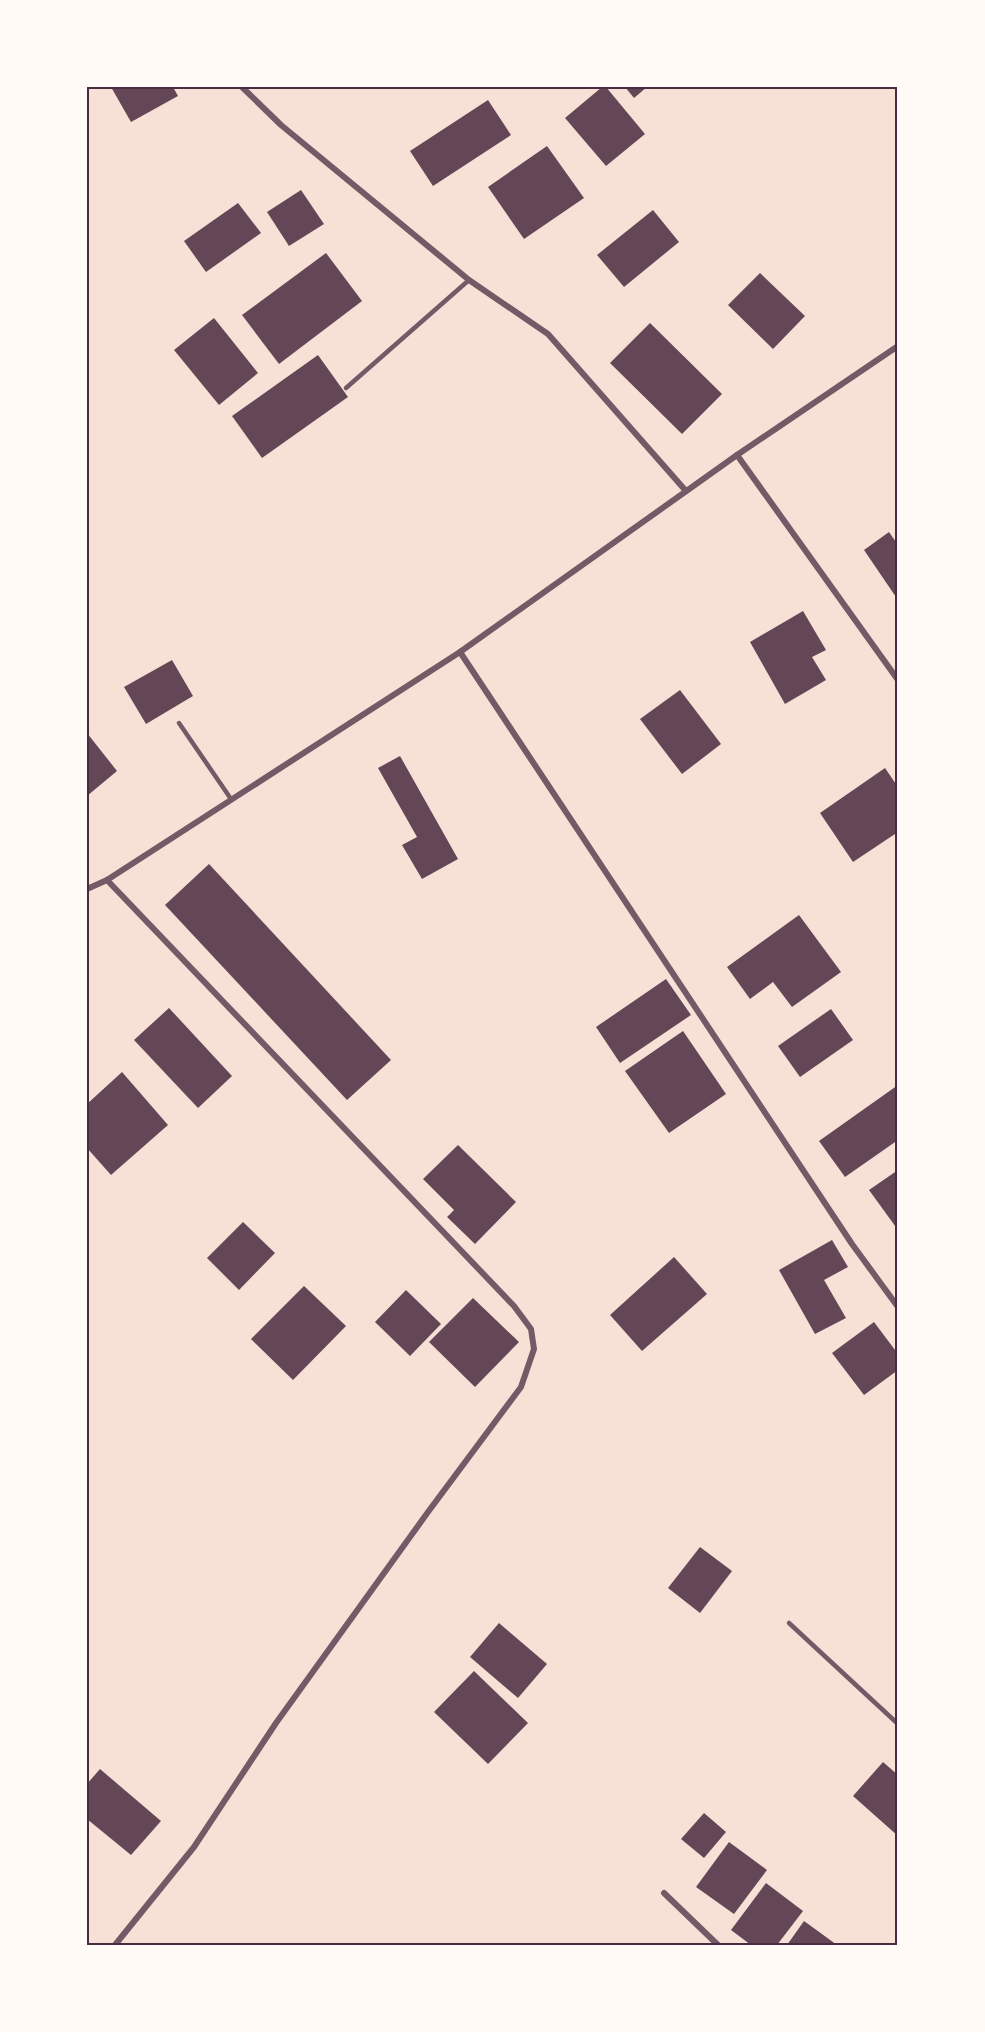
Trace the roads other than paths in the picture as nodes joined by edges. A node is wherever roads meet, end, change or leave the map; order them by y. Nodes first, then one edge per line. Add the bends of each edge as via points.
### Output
1 (242, 87) edge
2 (469, 280) junction
3 (898, 346) edge
4 (346, 388) dead end
5 (737, 455) junction
6 (686, 491) junction
7 (460, 652) junction
8 (898, 680) edge
9 (179, 723) dead end
10 (231, 799) junction
11 (107, 880) junction
12 (87, 889) edge
13 (898, 1307) edge
14 (789, 1623) dead end
15 (898, 1724) edge
16 (664, 1893) dead end
17 (115, 1945) edge
18 (718, 1945) edge

1 - 2 street via 280,125
2 - 4 lane
2 - 6 street via 548,334
3 - 5 street
5 - 6 street
5 - 8 street
6 - 7 street
7 - 10 street
7 - 13 street via 832,1215
9 - 10 lane
10 - 11 street
11 - 12 street
11 - 17 street via 514,1306 531,1329 534,1349 521,1387 276,1723 194,1847
14 - 15 lane
16 - 18 street

